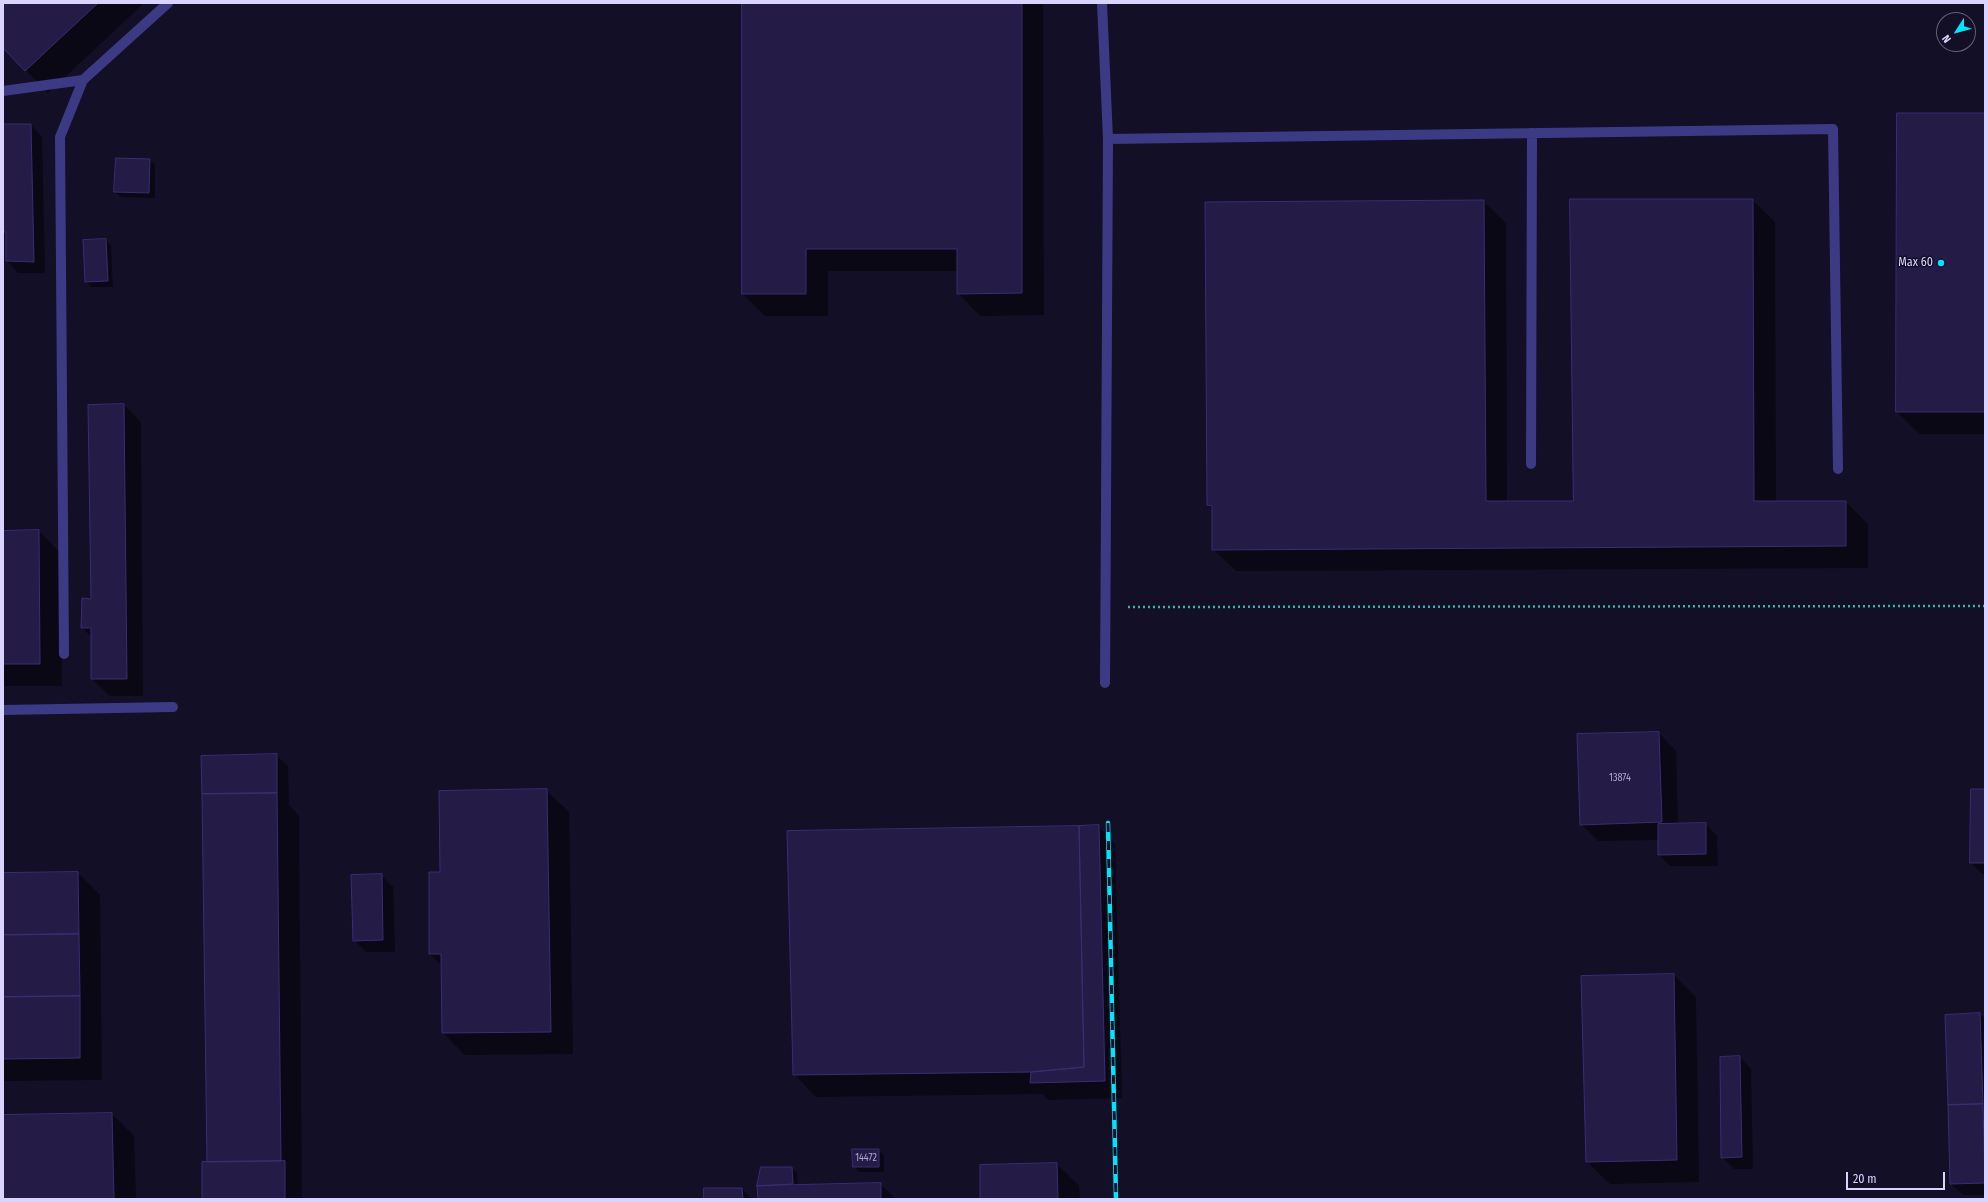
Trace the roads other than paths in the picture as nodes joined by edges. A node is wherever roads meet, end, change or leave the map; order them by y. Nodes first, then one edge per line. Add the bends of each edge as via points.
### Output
1 (168, 3) edge
2 (1102, 3) edge
3 (83, 80) junction
4 (3, 91) edge
5 (1532, 134) junction
6 (1108, 138) junction
7 (1531, 464) dead end
8 (1838, 469) dead end
9 (64, 654) dead end
10 (1105, 683) dead end
11 (173, 706) dead end
12 (3, 710) edge

1 - 3 street
2 - 6 street
3 - 4 street
3 - 9 street via 60,137
5 - 6 street
5 - 7 street
5 - 8 street via 1833,129
6 - 10 street
11 - 12 street

